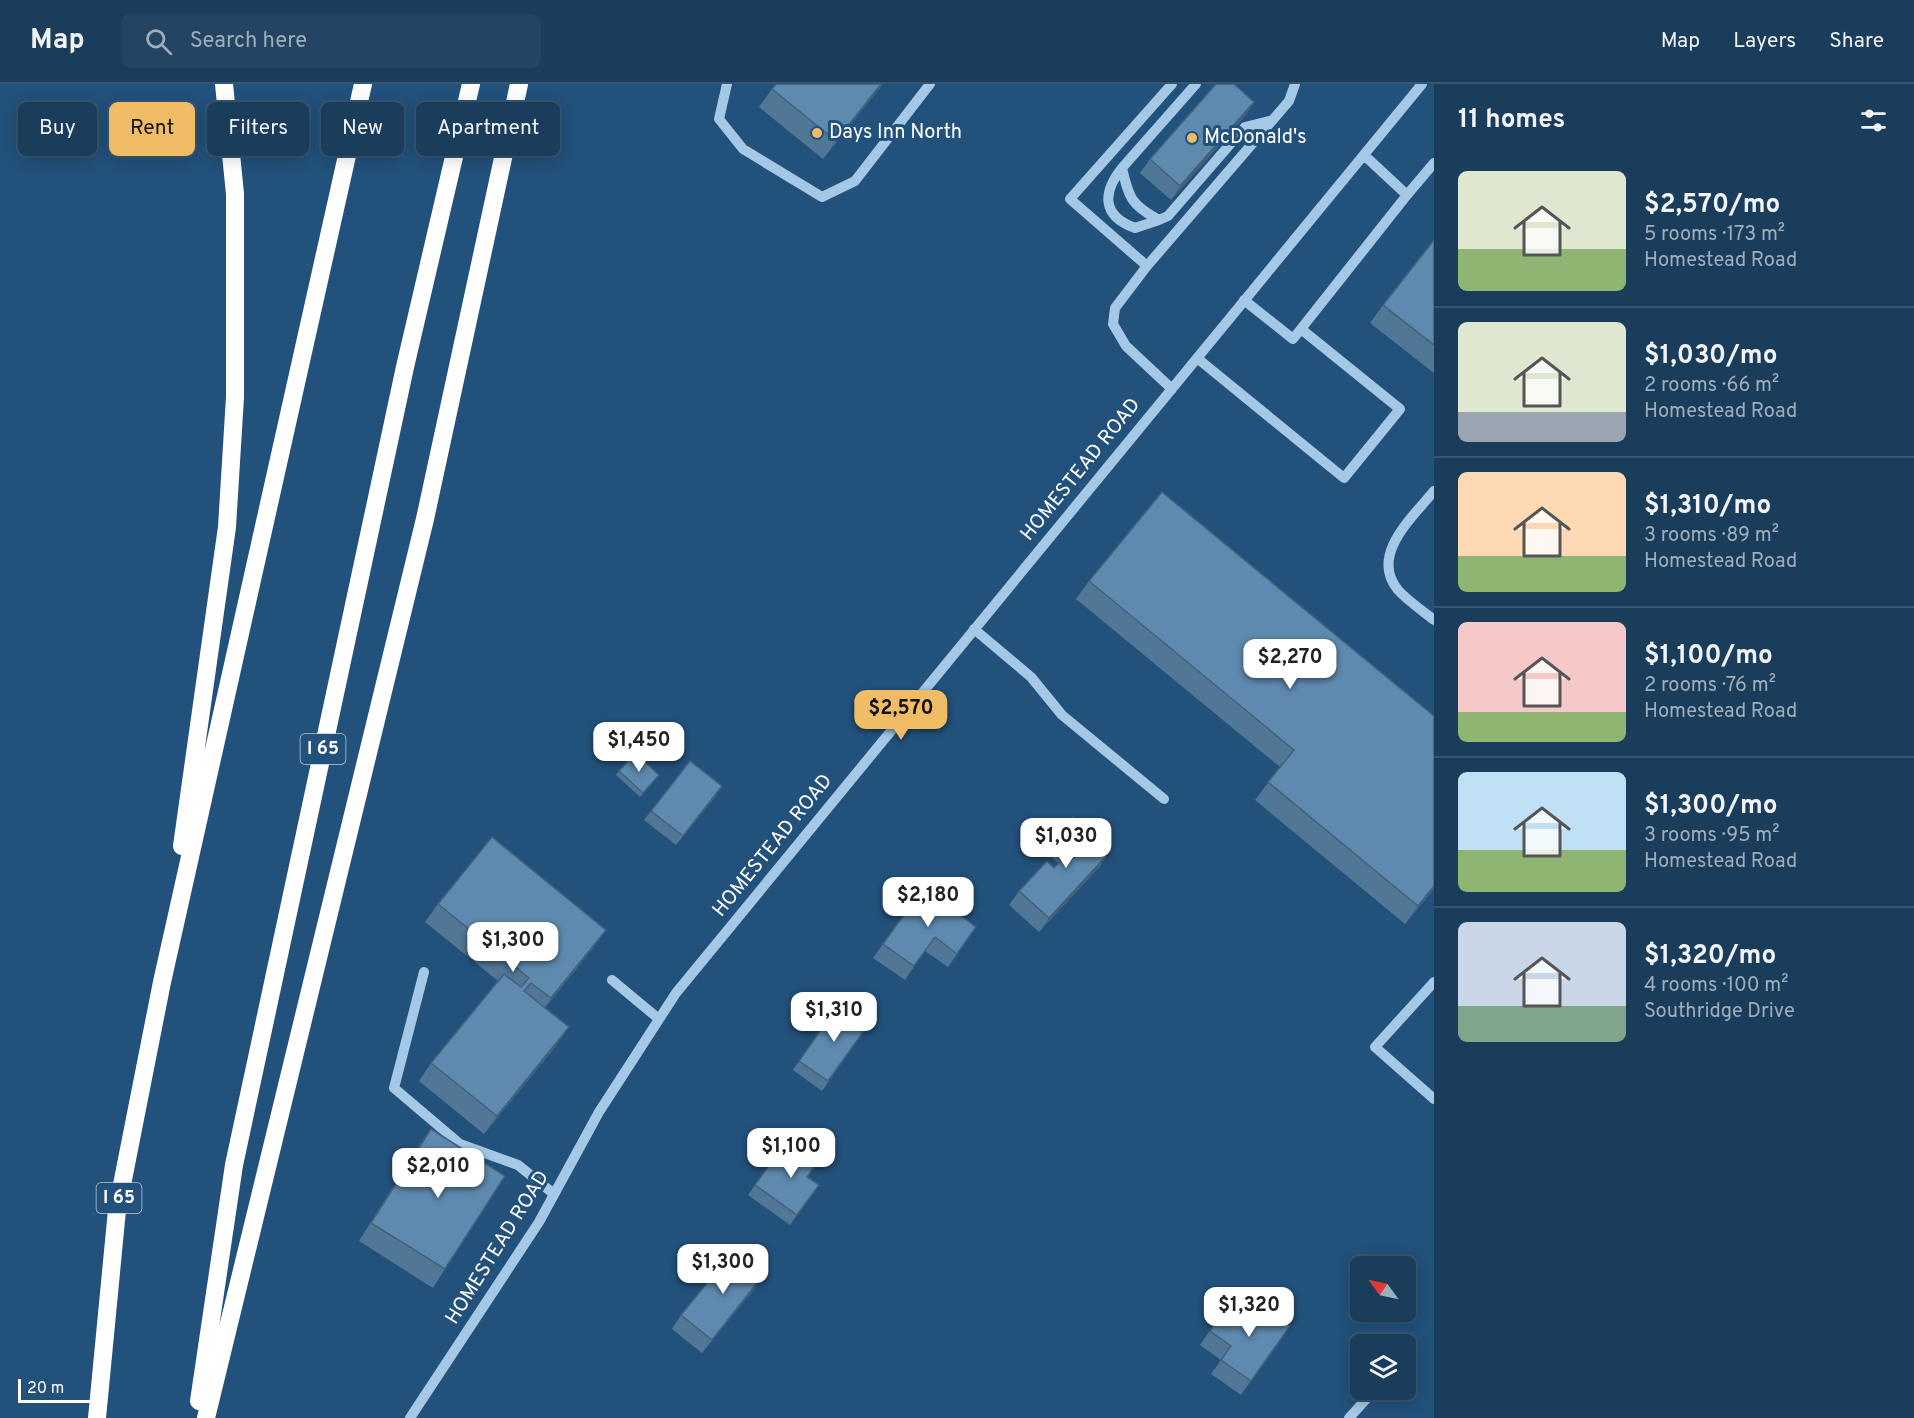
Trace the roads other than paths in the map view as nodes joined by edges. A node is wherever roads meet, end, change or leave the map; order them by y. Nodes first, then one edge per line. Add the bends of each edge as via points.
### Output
1 (224, 84) edge
2 (363, 84) edge
3 (471, 84) edge
4 (519, 84) edge
5 (727, 84) edge
6 (930, 84) edge
7 (1172, 84) edge
8 (1196, 84) edge
9 (1295, 84) edge
10 (1422, 84) edge
11 (1273, 120) junction
12 (1364, 155) junction
13 (1434, 163) edge
14 (1122, 168) junction
15 (1407, 195) junction
16 (1159, 220) junction
17 (1148, 267) junction
18 (1244, 300) junction
19 (1301, 329) junction
20 (1197, 358) junction
21 (1172, 389) junction
22 (1434, 491) edge
23 (1434, 620) edge
24 (974, 630) junction
25 (1164, 799) dead end
26 (424, 972) dead end
27 (612, 980) dead end
28 (162, 982) junction
29 (1434, 982) edge
30 (659, 1019) junction
31 (1434, 1099) edge
32 (554, 1194) junction
33 (1365, 1400) edge
34 (97, 1418) edge
35 (197, 1418) edge
36 (206, 1418) edge
37 (410, 1418) edge
38 (1348, 1418) edge

1 - 28 highway via 235,194 235,397 227,527
2 - 28 highway, I 65
3 - 35 highway, I 65 via 405,367 234,1165
4 - 36 highway via 425,519
5 - 6 street via 719,119 743,149 822,197 855,181
7 - 17 street via 1070,199
8 - 14 street
9 - 11 street via 1289,100
10 - 12 street, HOMESTEAD ROAD
11 - 16 street via 1245,127 1168,216
11 - 17 street
12 - 15 street
12 - 18 street, HOMESTEAD ROAD
13 - 15 street
14 - 16 street via 1133,201
14 - 16 street via 1111,182 1108,198 1112,212 1121,223 1135,228
15 - 19 street
17 - 21 street via 1115,308 1113,324 1126,346
18 - 19 street via 1293,339
18 - 20 street, HOMESTEAD ROAD
19 - 20 street via 1400,410 1344,478
20 - 21 street, HOMESTEAD ROAD
21 - 24 street, HOMESTEAD ROAD
22 - 23 street via 1395,539 1388,557 1390,574 1398,590
24 - 25 street via 1031,677 1062,715
24 - 30 street, HOMESTEAD ROAD via 676,993
26 - 32 street via 394,1088 460,1144 518,1165
27 - 30 street
28 - 34 highway, I 65 via 117,1210
29 - 31 street via 1375,1047
30 - 32 street, HOMESTEAD ROAD via 599,1112
32 - 37 street, HOMESTEAD ROAD
33 - 38 street

